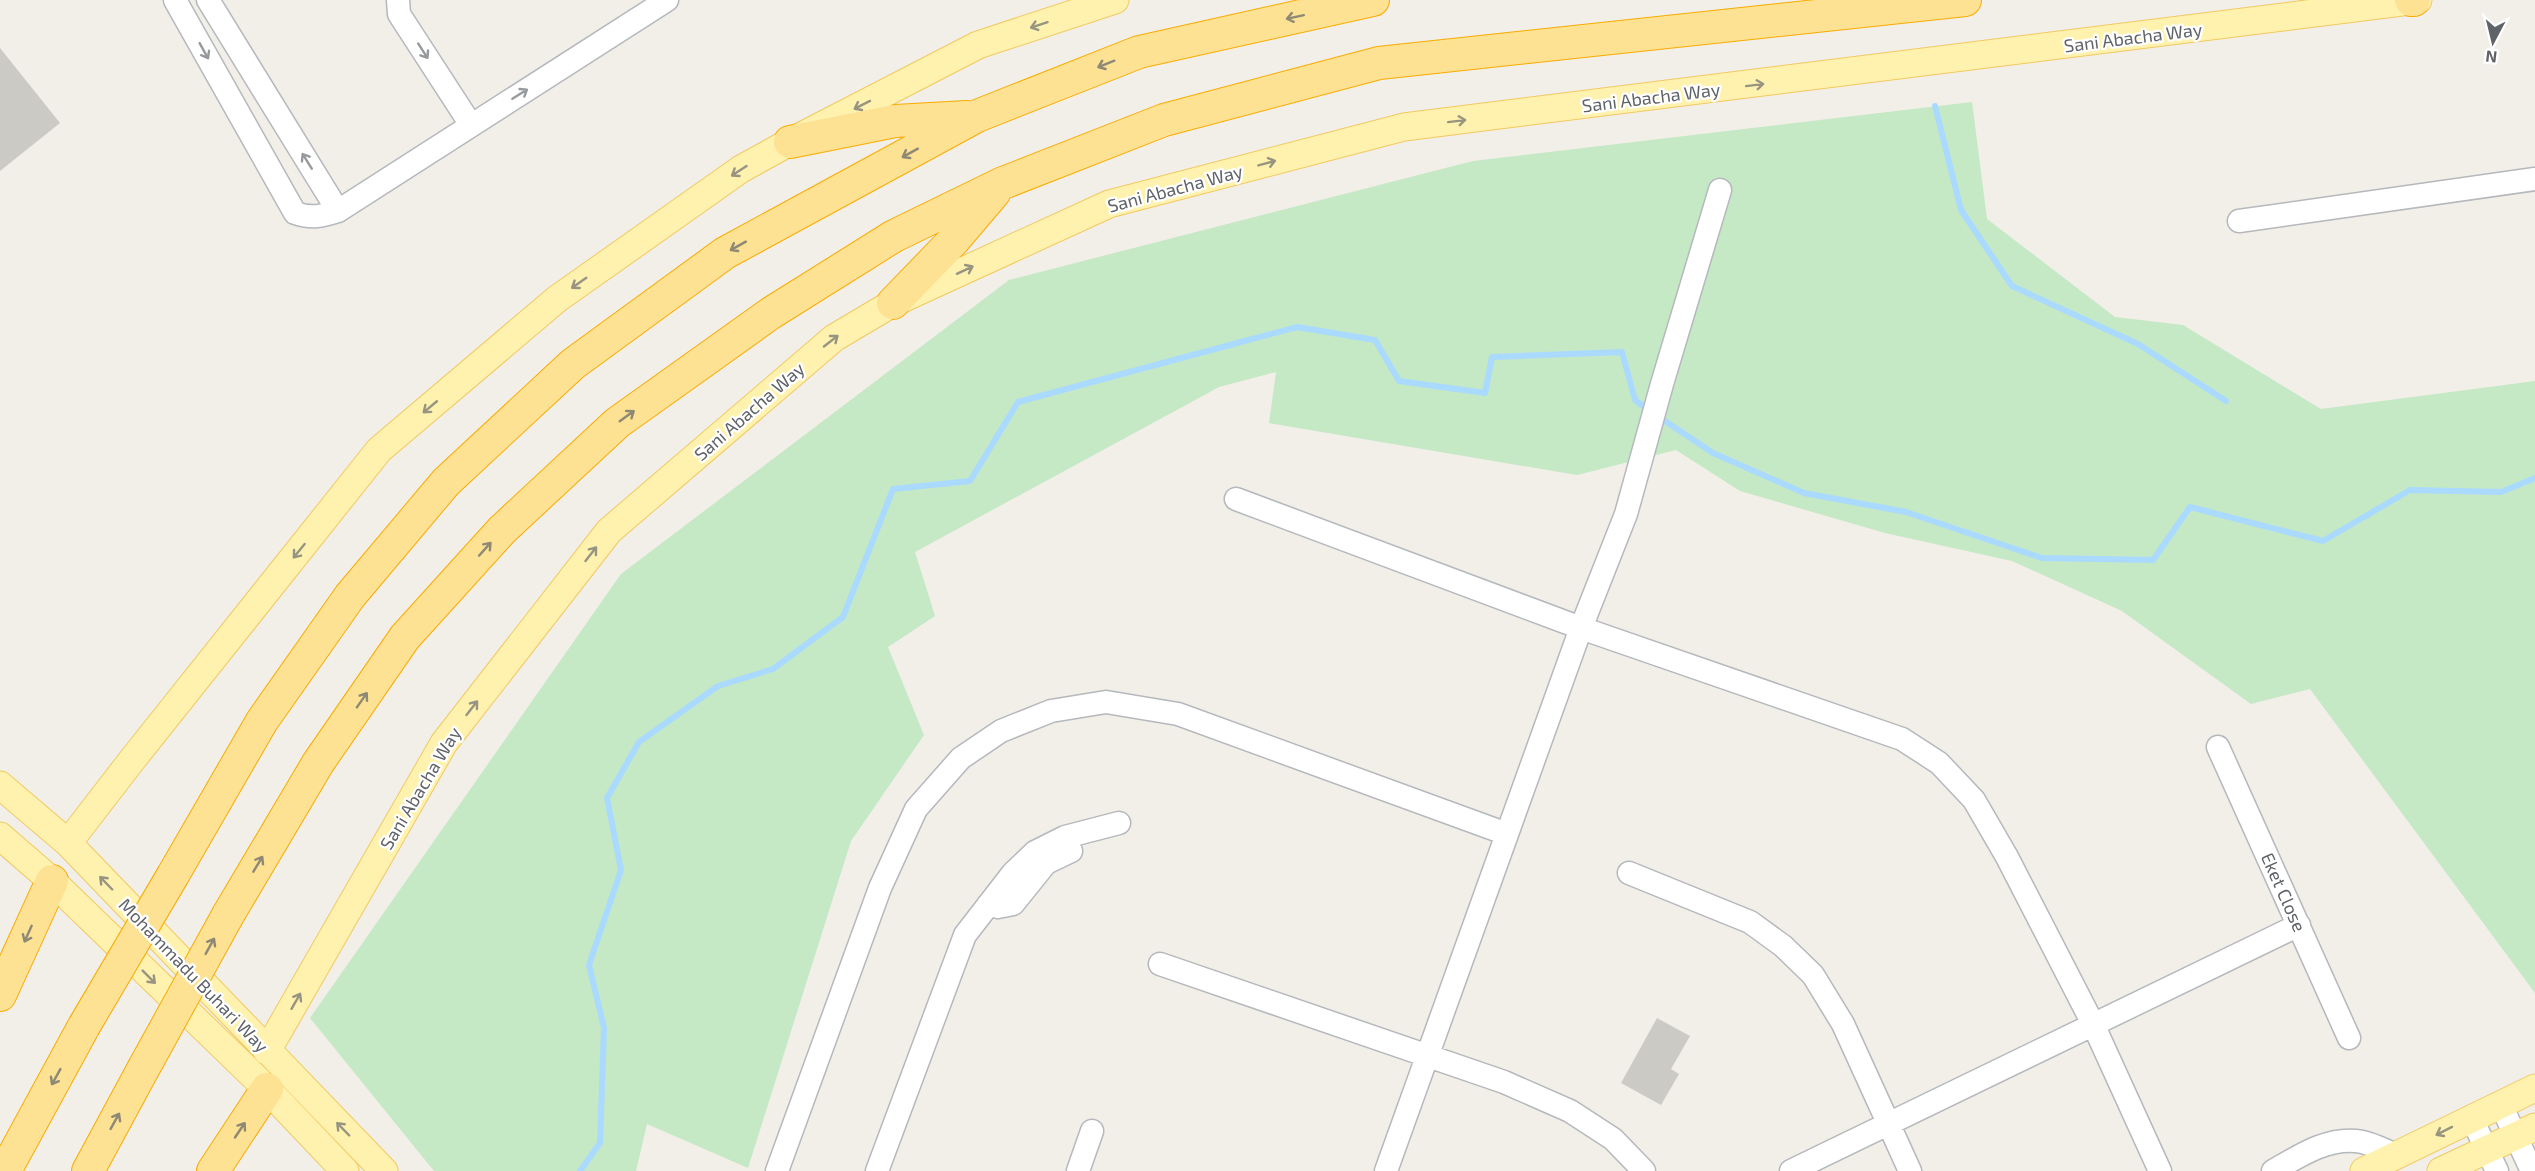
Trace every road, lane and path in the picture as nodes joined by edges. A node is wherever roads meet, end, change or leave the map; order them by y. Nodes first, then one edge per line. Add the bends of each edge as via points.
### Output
1 (175, 0) edge
2 (208, 0) edge
3 (398, 0) edge
4 (667, 0) edge
5 (1115, 0) edge
6 (1373, 0) edge
7 (1965, 0) edge
8 (2414, 0) edge
9 (977, 116) junction
10 (471, 125) junction
11 (790, 142) junction
12 (2535, 179) edge
13 (1003, 183) junction
14 (1720, 190) dead end
15 (338, 211) junction
16 (2239, 221) dead end
17 (893, 303) junction
18 (1236, 499) dead end
19 (1581, 628) junction
20 (2218, 747) dead end
21 (0, 785) edge
22 (1119, 823) dead end
23 (1507, 834) junction
24 (0, 836) edge
25 (68, 843) junction
26 (1081, 846) dead end
27 (1629, 873) dead end
28 (52, 881) junction
29 (988, 905) junction
30 (2300, 925) junction
31 (1160, 964) dead end
32 (0, 995) edge
33 (2093, 1024) junction
34 (2349, 1038) dead end
35 (267, 1052) junction
36 (1428, 1057) junction
37 (2535, 1088) edge
38 (267, 1089) junction
39 (2500, 1103) junction
40 (2471, 1117) junction
41 (1889, 1124) junction
42 (1092, 1131) dead end
43 (2525, 1132) edge
44 (2396, 1155) junction
45 (2491, 1160) edge
46 (5, 1171) edge
47 (88, 1171) edge
48 (213, 1171) edge
49 (345, 1171) edge
50 (384, 1171) edge
51 (777, 1171) edge
52 (877, 1171) edge
53 (1078, 1171) edge
54 (1386, 1171) edge
55 (1644, 1171) edge
56 (1791, 1171) edge
57 (1910, 1171) edge
58 (2160, 1171) edge
59 (2272, 1171) edge
60 (2364, 1171) edge
61 (2441, 1171) edge
62 (2532, 1171) edge

1 -> 15 street via 295,213 308,218
15 -> 2 street
3 -> 10 street via 399,14
10 -> 4 street
5 -> 11 main road via 978,45
6 -> 9 highway via 1139,52
7 - 13 highway via 1379,63 1164,120
17 -> 8 main road, Sani Abacha Way via 1109,204 1404,127
9 - 11 highway via 895,121
9 -> 46 highway, bridge via 725,253 573,364 446,482 350,596 262,721 84,1026
10 - 15 street
11 -> 25 main road via 741,169 557,299 379,450
12 - 16 street
13 - 17 highway
47 -> 13 highway, bridge via 228,915 318,763 405,637 502,530 617,423 771,314 894,236
14 - 19 street via 1626,514
35 -> 17 main road, Sani Abacha Way via 444,743 609,531 834,338
18 - 19 street
19 - 23 street
19 - 33 street via 1902,739 1939,763 1974,800
20 - 30 street, Eket Close
21 - 25 main road, Mohammadu Buhari Way
22 - 29 street via 1065,837 1035,852
23 - 36 street
23 - 51 street via 1178,714 1106,702 1051,711 1001,731 961,758 916,808 880,888
24 - 28 main road, Mohammadu Buhari Way
35 -> 25 main road, Mohammadu Buhari Way
26 - 29 street via 1046,863 1013,904
27 - 41 street via 1750,922 1784,946 1813,975 1843,1024
28 -> 32 highway
28 -> 38 main road, Mohammadu Buhari Way
29 - 52 street via 965,935
30 - 33 street
30 - 34 street, Eket Close
31 - 36 street
33 - 41 street
33 - 58 street
50 -> 35 main road, Mohammadu Buhari Way
36 - 54 street
36 - 55 street via 1504,1082 1570,1111 1612,1139
37 - 39 main road
48 -> 38 highway
38 - 49 main road, Mohammadu Buhari Way
39 - 40 main road
39 - 43 street
40 -> 44 main road
40 - 45 street
41 - 56 street
41 - 57 street
42 - 53 street
43 - 45 main road
43 - 62 street
44 - 59 street via 2357,1141 2337,1142 2320,1146
44 - 60 main road
45 - 61 main road

